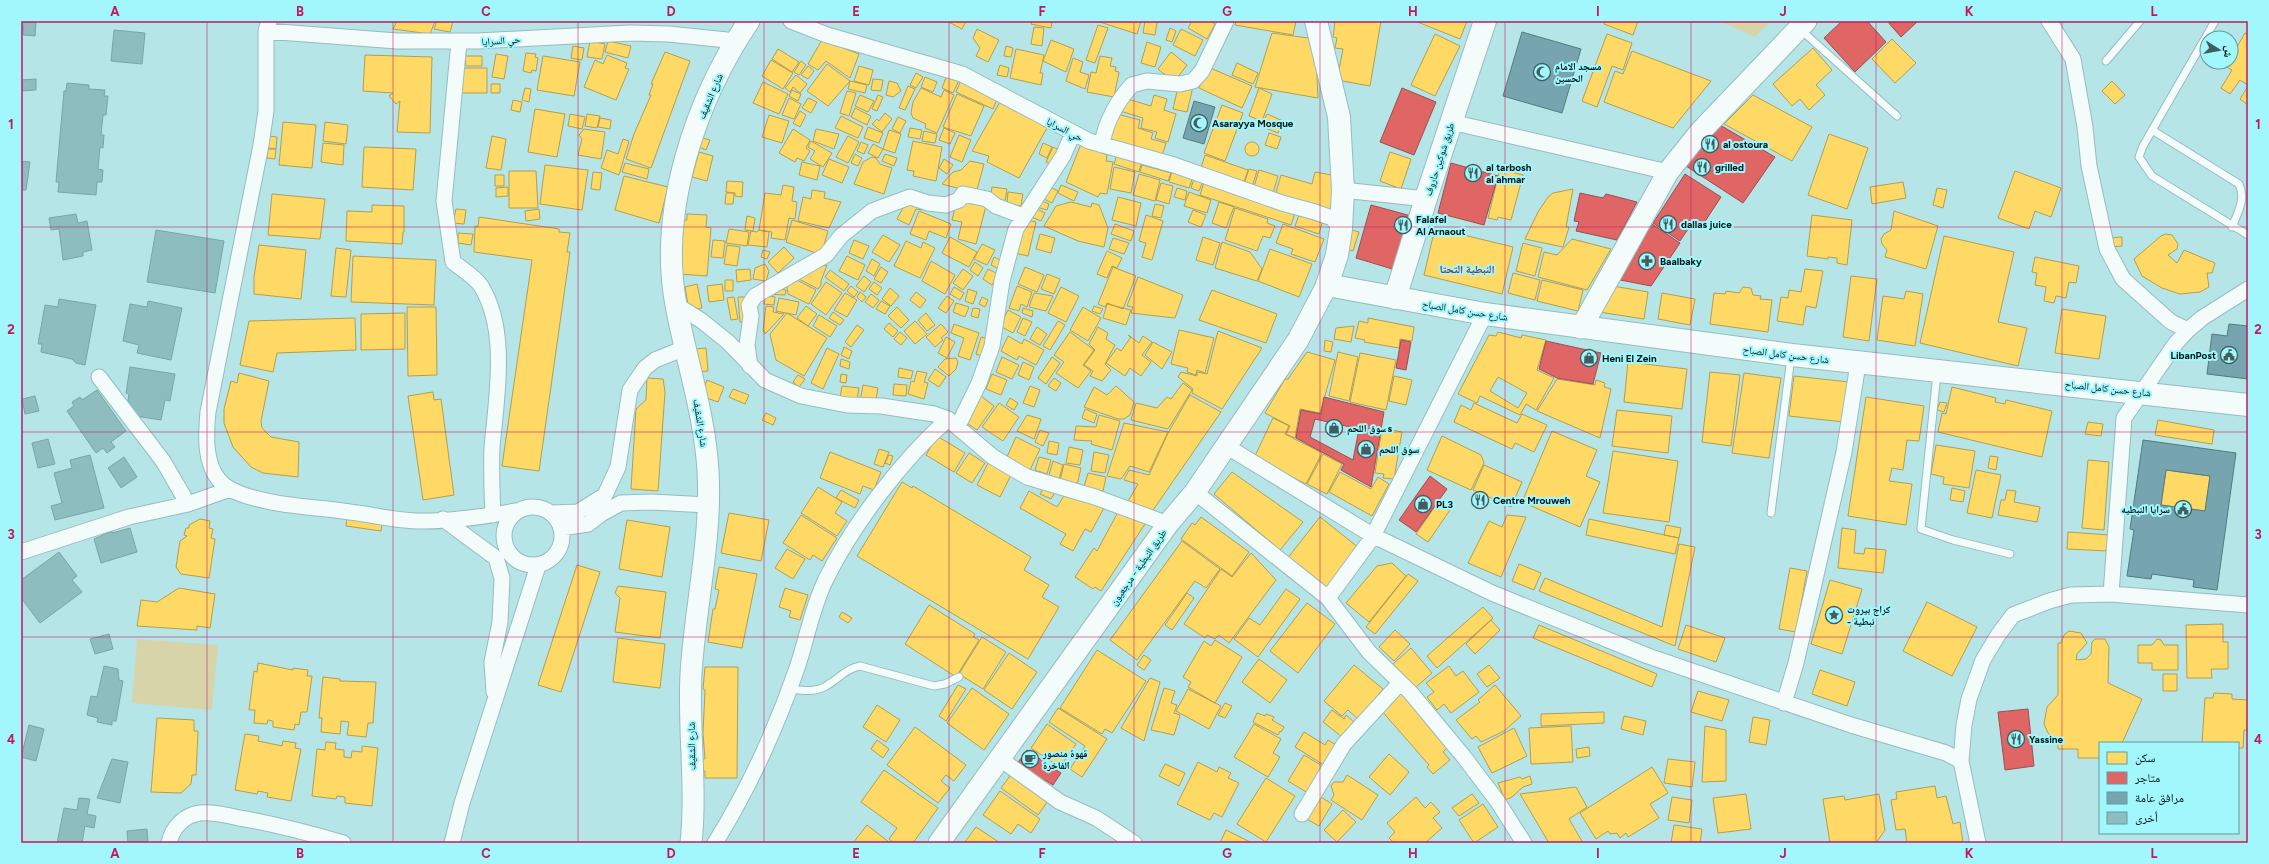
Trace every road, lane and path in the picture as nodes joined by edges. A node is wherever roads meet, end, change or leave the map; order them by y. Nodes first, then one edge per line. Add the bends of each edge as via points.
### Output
1 (750, 21) edge
2 (791, 21) edge
3 (1226, 21) edge
4 (1316, 21) edge
5 (1485, 21) edge
6 (2049, 21) edge
7 (2140, 21) edge
8 (2215, 21) edge
9 (1803, 25) edge
10 (268, 26) edge
11 (669, 27) edge
12 (736, 41) junction
13 (459, 42) junction
14 (2106, 61) dead end
15 (1897, 116) dead end
16 (1451, 122) junction
17 (2152, 130) junction
18 (1073, 134) junction
19 (1102, 145) junction
20 (1668, 172) junction
21 (1343, 190) junction
22 (1426, 198) junction
23 (1023, 216) junction
24 (2232, 227) junction
25 (1341, 229) junction
26 (2248, 235) edge
27 (1327, 285) junction
28 (2248, 289) edge
29 (1395, 298) junction
30 (675, 304) junction
31 (1485, 314) junction
32 (1581, 328) junction
33 (2188, 330) junction
34 (685, 348) junction
35 (1792, 355) junction
36 (1858, 364) junction
37 (750, 366) junction
38 (1937, 370) junction
39 (99, 377) dead end
40 (2141, 392) junction
41 (2248, 405) edge
42 (953, 423) junction
43 (1226, 446) junction
44 (230, 489) junction
45 (1195, 492) junction
46 (188, 504) junction
47 (708, 505) junction
48 (516, 511) junction
49 (551, 513) junction
50 (1771, 513) dead end
51 (493, 515) junction
52 (443, 519) junction
53 (1168, 524) junction
54 (561, 528) junction
55 (1372, 535) junction
56 (21, 552) edge
57 (502, 554) junction
58 (2010, 554) dead end
59 (538, 566) junction
60 (2111, 594) junction
61 (1328, 598) junction
62 (2248, 605) edge
63 (959, 677) dead end
64 (1400, 682) junction
65 (788, 689) junction
66 (495, 700) junction
67 (1784, 703) junction
68 (999, 758) junction
69 (1961, 761) junction
70 (1302, 814) dead end
71 (169, 843) edge
72 (343, 843) edge
73 (452, 843) edge
74 (691, 843) edge
75 (715, 843) edge
76 (939, 843) edge
77 (1134, 843) edge
78 (1524, 843) edge
79 (1978, 843) edge

1 - 12 main road, شارع الشقيف
2 - 18 street, حي السرايا via 827,35 962,74
3 - 19 street via 1202,71 1193,81 1180,84 1138,82 1132,85 1116,105 1103,136
4 - 21 main road via 1339,117
5 - 16 main road, طريق شوكين حاروف
6 - 33 street via 2073,59 2089,166 2106,249 2123,279 2172,322
7 - 14 lane
8 - 17 lane
9 - 15 lane
9 - 20 main road via 1700,132
10 - 13 street, حي السرايا via 378,41
10 - 44 street via 266,110 261,145 206,431 211,467 219,480
11 - 12 street, حي السرايا
11 - 13 street, حي السرايا
12 - 30 main road, شارع الشقيف via 707,99 681,180 673,215 670,262
13 - 51 street via 444,201 453,262 480,286 495,328 499,374 492,450
16 - 20 street
16 - 22 main road, طريق شوكين حاروف
17 - 24 lane via 2238,184 2242,192 2241,205
17 - 24 lane via 2139,157 2143,166 2152,176
18 - 19 street, حي السرايا
18 - 23 street via 1063,156
19 - 25 street, حي السرايا via 1174,165 1315,212 1332,218
20 - 32 main road
21 - 22 street
21 - 25 main road
22 - 29 main road, طريق شوكين حاروف
23 - 37 street via 996,206 988,199 963,194 959,200 946,205 910,197 872,211 840,236 826,255 755,296 749,305 751,316 747,345
23 - 42 street via 1016,229 1006,264 990,353 973,396
24 - 26 lane
25 - 27 main road via 1337,255
27 - 29 main road, شارع حسن كامل الصباح
27 - 43 main road, طريق النبطية - مرجعيون via 1298,340
28 - 33 street via 2202,318
29 - 31 main road, شارع حسن كامل الصباح
30 - 34 main road, شارع الشقيف
30 - 37 street via 728,342
31 - 32 main road, شارع حسن كامل الصباح
31 - 55 street via 1392,502
32 - 35 main road, شارع حسن كامل الصباح
33 - 40 street
34 - 47 main road, شارع الشقيف via 703,432 708,470
34 - 49 street via 655,360 645,368 630,390 618,467 605,495 578,512
35 - 36 main road, شارع حسن كامل الصباح
35 - 50 lane
36 - 38 main road, شارع حسن كامل الصباح
36 - 67 street via 1844,452 1796,663
37 - 42 street via 765,380 801,396 847,405 881,406 934,414
38 - 40 main road, شارع حسن كامل الصباح
38 - 58 lane via 1922,529
39 - 46 street via 163,461
40 - 41 main road, شارع حسن كامل الصباح
40 - 60 street via 2124,418
42 - 53 street via 993,456 1027,477 1095,497
42 - 65 street via 930,435 899,469 837,559 815,606 799,663
43 - 45 main road, طريق النبطية - مرجعيون
43 - 55 street
44 - 46 street
44 - 52 street via 266,500 391,518 426,521
45 - 53 main road, طريق النبطية - مرجعيون
45 - 61 street
46 - 56 street via 129,517
47 - 54 street via 622,503 600,514 588,524
47 - 74 main road, شارع الشقيف via 691,677
48 - 49 street via 534,506
48 - 51 street
48 - 57 street via 505,526
49 - 54 street
51 - 52 street
52 - 57 street
53 - 68 main road, طريق النبطية - مرجعيون
54 - 59 street via 560,547 549,561
55 - 61 street
55 - 67 street via 1492,593 1648,656
57 - 59 street
57 - 66 street via 500,622 492,662
59 - 66 street
60 - 62 street
60 - 69 street via 2071,595 2014,614 1983,660 1969,699
61 - 64 street via 1369,652
63 - 65 lane via 946,684 934,686 860,666 849,668 825,687 808,691
64 - 70 street via 1344,744
64 - 78 street via 1464,757 1498,802
65 - 75 street via 752,777
66 - 73 street
67 - 69 street via 1946,753
68 - 76 main road, طريق النبطية - مرجعيون
68 - 77 street via 1060,802 1096,818
69 - 79 street
71 - 72 street via 174,830 190,816 217,813

